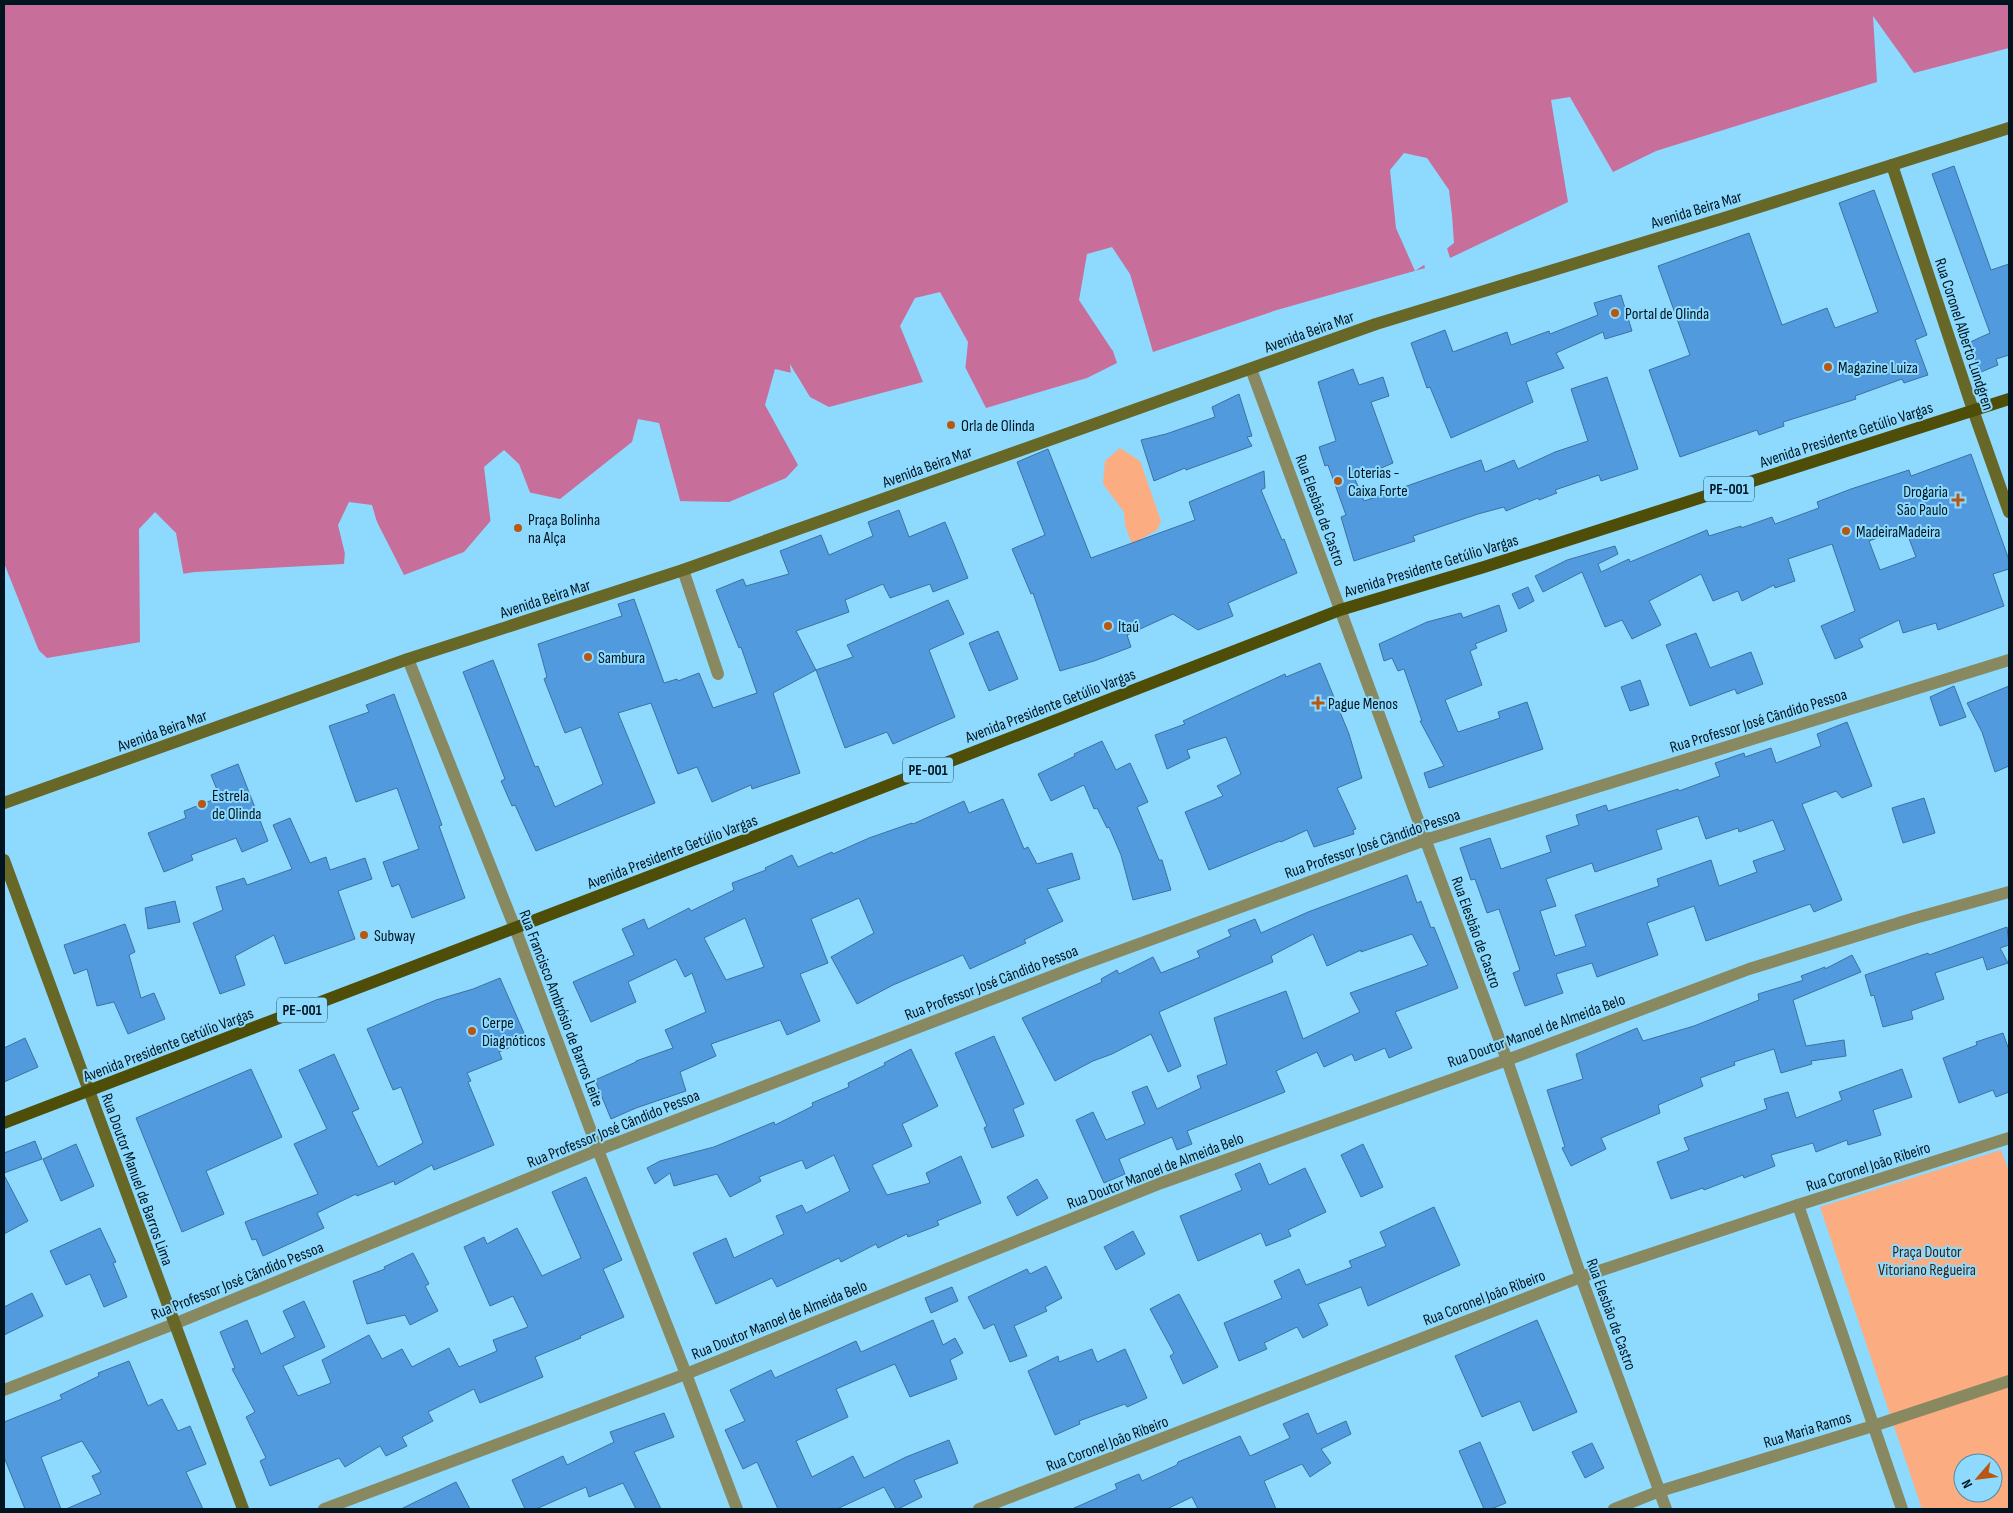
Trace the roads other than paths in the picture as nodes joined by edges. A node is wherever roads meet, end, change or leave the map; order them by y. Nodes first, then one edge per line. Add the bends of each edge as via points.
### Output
1 (2009, 128) edge
2 (1892, 165) junction
3 (1251, 369) junction
4 (2009, 399) edge
5 (1973, 410) junction
6 (2009, 512) edge
7 (683, 570) junction
8 (1340, 610) junction
9 (408, 659) junction
10 (2009, 660) edge
11 (718, 674) dead end
12 (4, 803) edge
13 (1425, 840) junction
14 (4, 860) edge
15 (2009, 892) edge
16 (515, 928) junction
17 (1507, 1060) junction
18 (88, 1091) junction
19 (4, 1123) edge
20 (2008, 1143) edge
21 (598, 1150) junction
22 (1798, 1205) junction
23 (1581, 1277) junction
24 (174, 1324) junction
25 (686, 1374) junction
26 (2009, 1381) edge
27 (4, 1390) edge
28 (1872, 1426) junction
29 (1660, 1491) junction
30 (244, 1509) edge
31 (324, 1509) edge
32 (737, 1509) edge
33 (979, 1509) edge
34 (1614, 1509) edge
35 (1666, 1509) edge
36 (1902, 1509) edge

1 - 2 main road, Avenida Beira Mar
2 - 3 main road, Avenida Beira Mar via 1376,324
2 - 5 main road, Rua Coronel Alberto Lundgren
3 - 7 main road, Avenida Beira Mar
3 - 8 street, Rua Elesbão de Castro
4 - 5 main road, Avenida Presidente Getúlio Vargas / PE-001
5 - 6 main road, Rua Coronel Alberto Lundgren
5 - 8 main road, Avenida Presidente Getúlio Vargas / PE-001
7 - 9 main road, Avenida Beira Mar
7 - 11 street
8 - 13 street, Rua Elesbão de Castro
8 - 16 main road, Avenida Presidente Getúlio Vargas / PE-001
9 - 12 main road, Avenida Beira Mar
9 - 16 street, Rua Francisco Ambrósio de Barros Leite
10 - 13 street, Rua Professor José Cândido Pessoa
13 - 17 street, Rua Elesbão de Castro
13 - 21 street, Rua Professor José Cândido Pessoa via 1081,965
14 - 18 main road, Rua Doutor Manuel de Barros Lima
15 - 17 street, Rua Doutor Manoel de Almeida Belo via 1906,920 1749,970
16 - 18 main road, Avenida Presidente Getúlio Vargas / PE-001
16 - 21 street, Rua Francisco Ambrósio de Barros Leite
17 - 23 street, Rua Elesbão de Castro
17 - 25 street, Rua Doutor Manoel de Almeida Belo via 1161,1183
18 - 19 main road, Avenida Presidente Getúlio Vargas / PE-001
18 - 24 main road, Rua Doutor Manuel de Barros Lima
20 - 22 street, Rua Coronel João Ribeiro
21 - 24 street, Rua Professor José Cândido Pessoa
21 - 25 street, Rua Francisco Ambrósio de Barros Leite
22 - 23 street, Rua Coronel João Ribeiro
22 - 28 street
23 - 29 street, Rua Elesbão de Castro
23 - 33 street, Rua Coronel João Ribeiro
24 - 27 street, Rua Professor José Cândido Pessoa
24 - 30 main road, Rua Doutor Manuel de Barros Lima
25 - 31 street, Rua Doutor Manoel de Almeida Belo
25 - 32 street, Rua Francisco Ambrósio de Barros Leite
26 - 28 street, Rua Maria Ramos
28 - 29 street, Rua Maria Ramos
28 - 36 street
29 - 34 street, Rua Maria Ramos
29 - 35 street, Rua Elesbão de Castro

